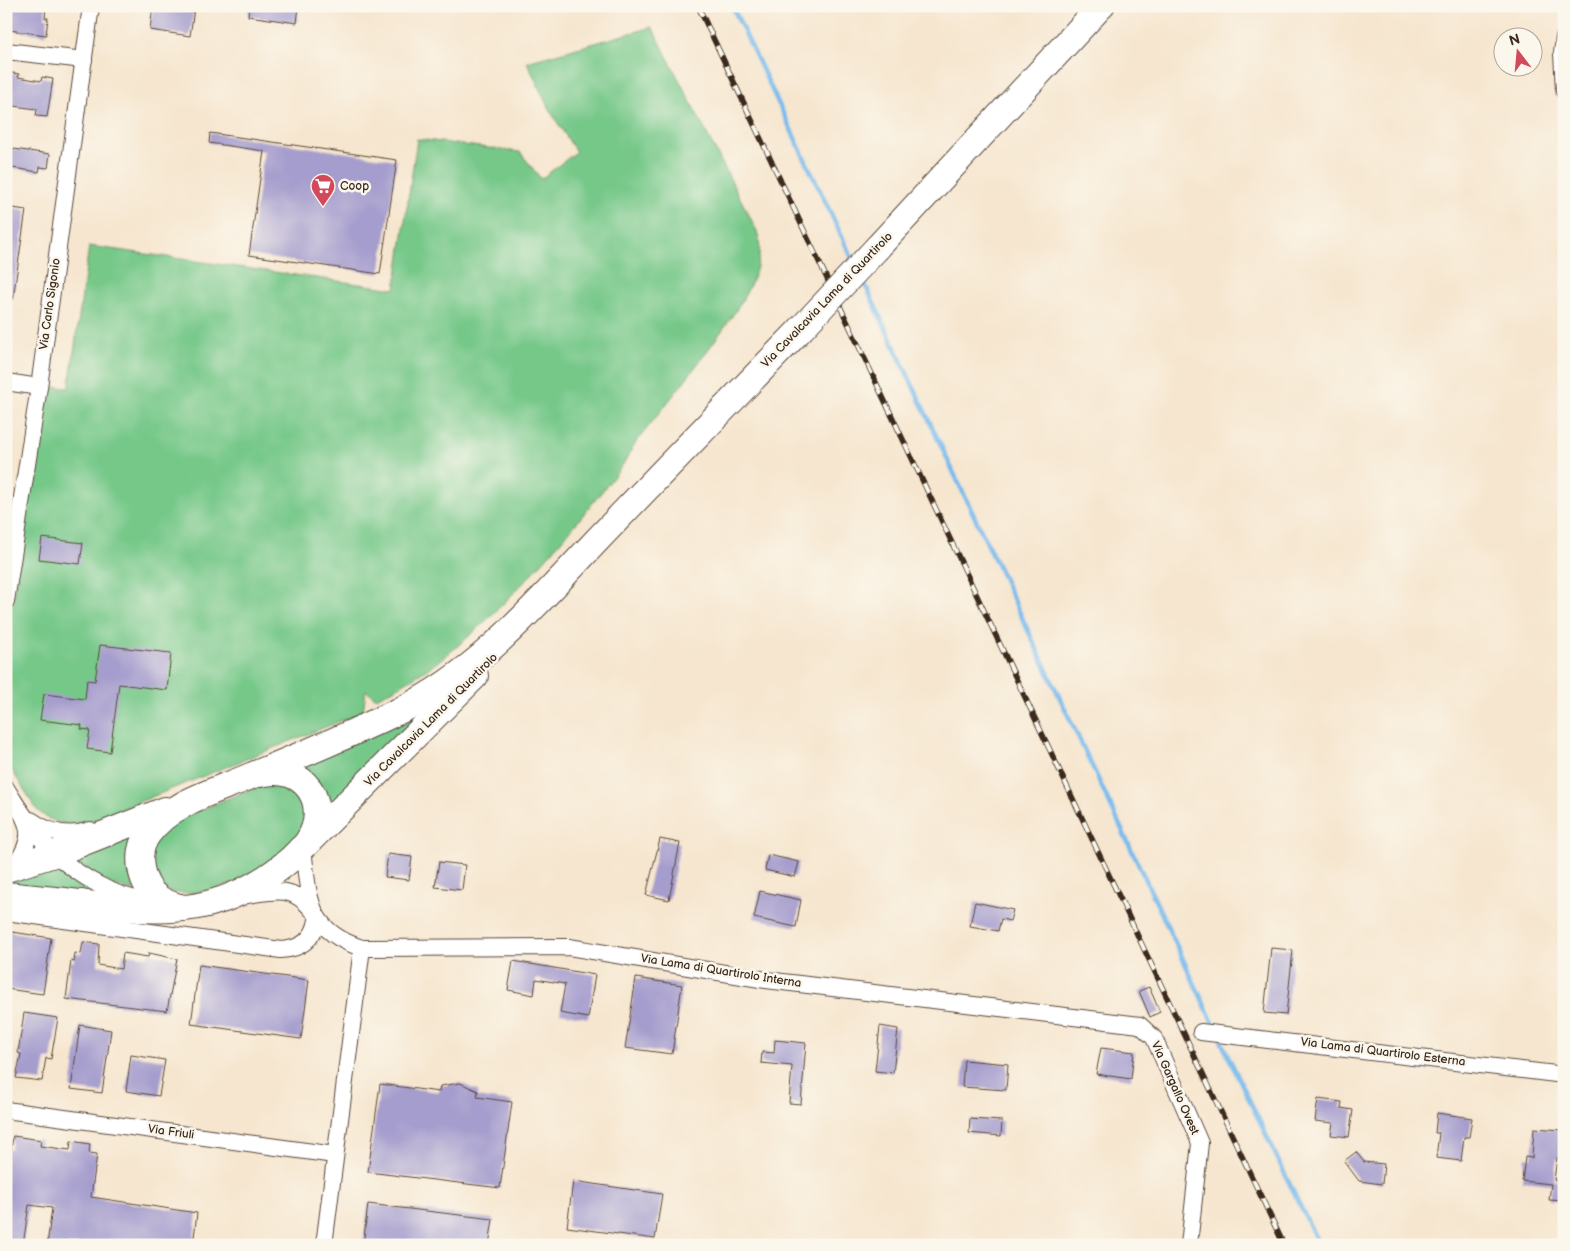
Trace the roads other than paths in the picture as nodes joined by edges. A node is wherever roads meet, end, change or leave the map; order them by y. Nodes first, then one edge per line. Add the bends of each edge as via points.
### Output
1 (91, 6) edge
2 (1101, 6) edge
3 (1564, 36) edge
4 (6, 51) edge
5 (84, 60) junction
6 (1564, 91) edge
7 (6, 382) edge
8 (39, 388) junction
9 (549, 590) junction
10 (6, 601) edge
11 (253, 776) junction
12 (6, 788) edge
13 (182, 804) junction
14 (17, 806) junction
15 (304, 846) junction
16 (54, 854) junction
17 (9, 868) edge
18 (6, 895) edge
19 (226, 899) junction
20 (184, 908) junction
21 (6, 912) edge
22 (316, 916) junction
23 (362, 948) junction
24 (1140, 1025) joint
25 (1201, 1032) dead end
26 (1564, 1075) edge
27 (6, 1110) edge
28 (335, 1155) junction
29 (324, 1245) edge
30 (1190, 1245) edge

1 - 5 street, Via Carlo Sigonio
2 - 9 main road, Via Cavalcavia Lama di Quartirolo, bridge via 800,330
3 - 6 street
4 - 5 street
5 - 8 street, Via Carlo Sigonio
7 - 8 street
8 - 10 street, Via Carlo Sigonio
9 - 11 main road, Via Cavalcavia Lama di Quartirolo via 483,656 442,686 401,710
9 - 15 main road, Via Cavalcavia Lama di Quartirolo via 519,630 466,686
11 - 13 main road, Via Cavalcavia Lama di Quartirolo
11 - 15 main road, Via Cavalcavia Lama di Quartirolo via 285,772 299,779 309,790 317,804 318,818
12 - 14 street
13 - 14 street via 152,808 79,833 67,834 46,829
13 - 16 main road
13 - 20 main road, Via Cavalcavia Lama di Quartirolo via 144,839 141,870 150,889 160,899
14 - 16 street
14 - 17 street via 30,836 26,848
15 - 19 main road, Via Cavalcavia Lama di Quartirolo via 266,879
15 - 22 street
16 - 17 main road
16 - 20 street via 113,892
18 - 20 main road via 147,910
19 - 20 main road, Via Cavalcavia Lama di Quartirolo
19 - 22 street, Via Lama di Quartirolo Interna via 285,891 302,898
21 - 22 street via 282,950 303,944 315,931
22 - 23 street, Via Lama di Quartirolo Interna via 339,938
23 - 24 street, Via Lama di Quartirolo Interna via 569,947 766,980
23 - 28 street
24 - 30 street, Via Gargallo Ovest via 1154,1038 1200,1143
25 - 26 street, Via Lama di Quartirolo Esterna
27 - 28 street, Via Friuli
28 - 29 street

